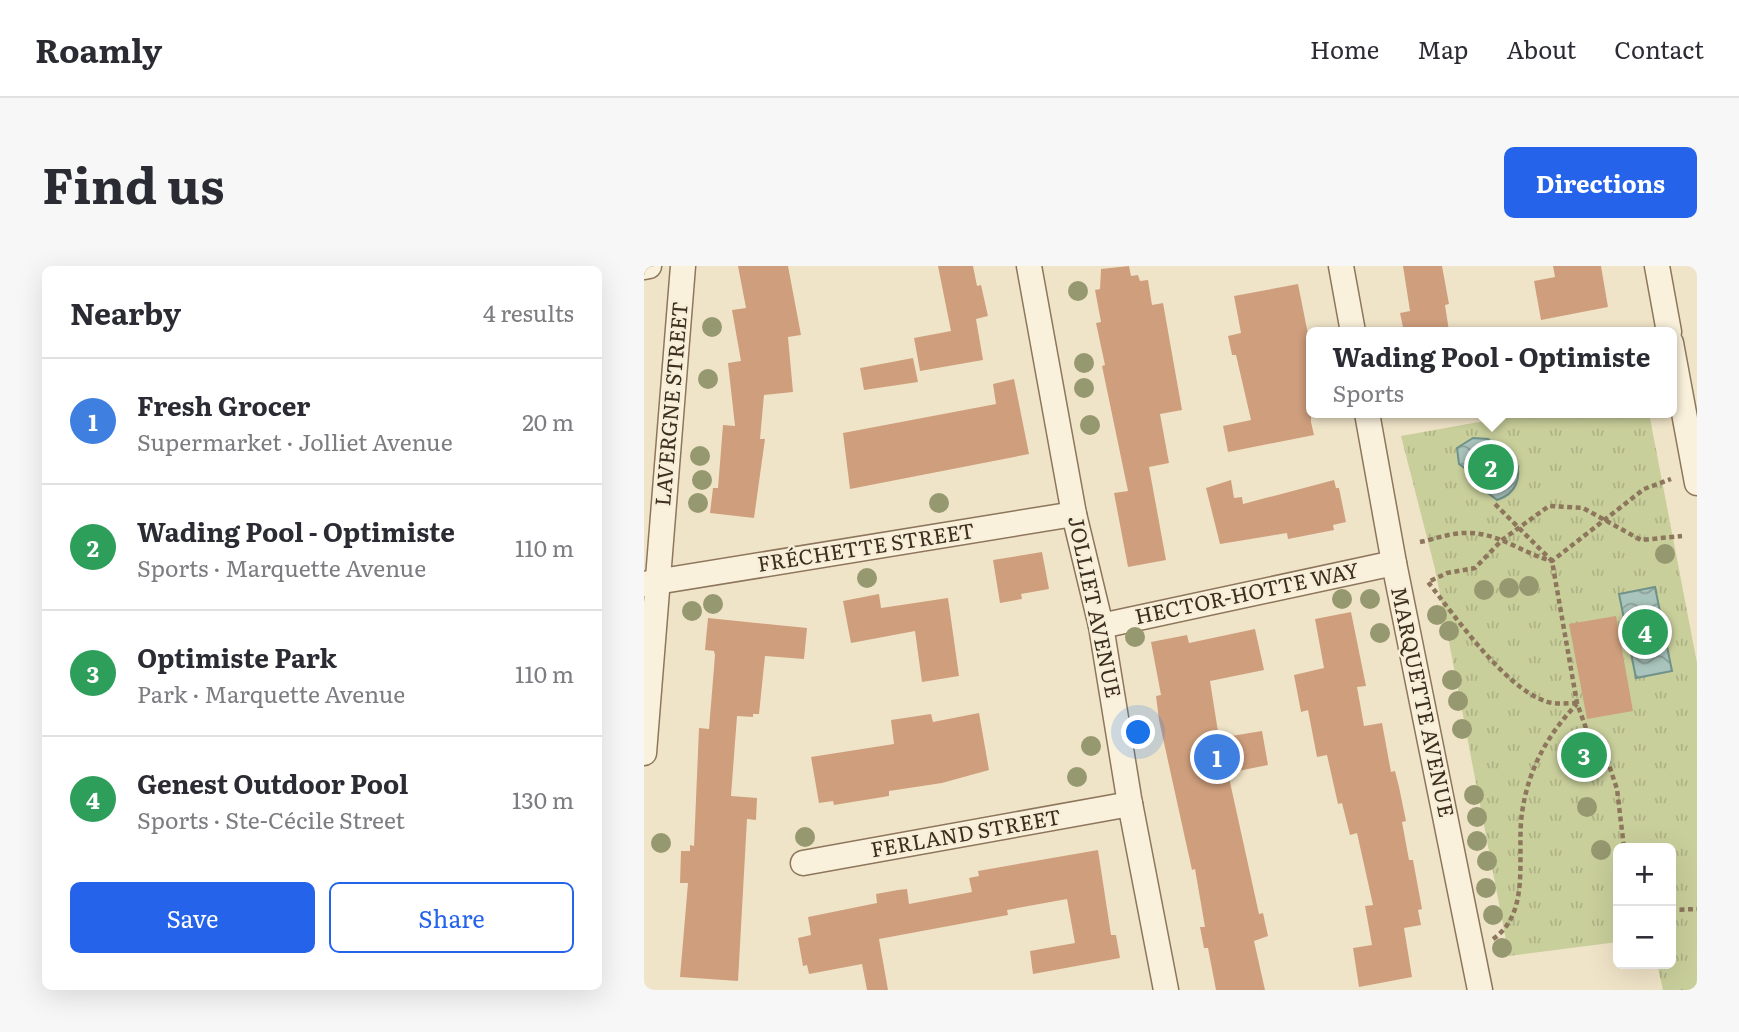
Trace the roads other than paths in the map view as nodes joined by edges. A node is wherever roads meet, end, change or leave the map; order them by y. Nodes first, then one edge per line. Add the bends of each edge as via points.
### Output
1 (683, 266) edge
2 (1029, 266) edge
3 (1341, 266) edge
4 (1657, 266) edge
5 (1352, 327) edge
6 (1668, 327) edge
7 (1677, 376) edge
8 (1368, 418) edge
9 (1697, 483) edge
10 (1074, 514) junction
11 (1394, 563) junction
12 (651, 584) edge
13 (1101, 626) junction
14 (646, 686) edge
15 (644, 753) edge
16 (1130, 804) junction
17 (803, 863) dead end
18 (1166, 990) edge
19 (1480, 990) edge

1 - 12 street, LAVERGNE STREET
2 - 10 street, JOLLIET AVENUE
3 - 5 street
4 - 6 street
7 - 9 street
8 - 11 street, MARQUETTE AVENUE
10 - 12 street, FRÉCHETTE STREET
10 - 13 street, JOLLIET AVENUE
11 - 13 street, HECTOR-HOTTE WAY
11 - 19 street, MARQUETTE AVENUE
12 - 14 street, LAVERGNE STREET
13 - 16 street, JOLLIET AVENUE
14 - 15 street, LAVERGNE STREET
16 - 17 street, FERLAND STREET
16 - 18 street, JOLLIET AVENUE

